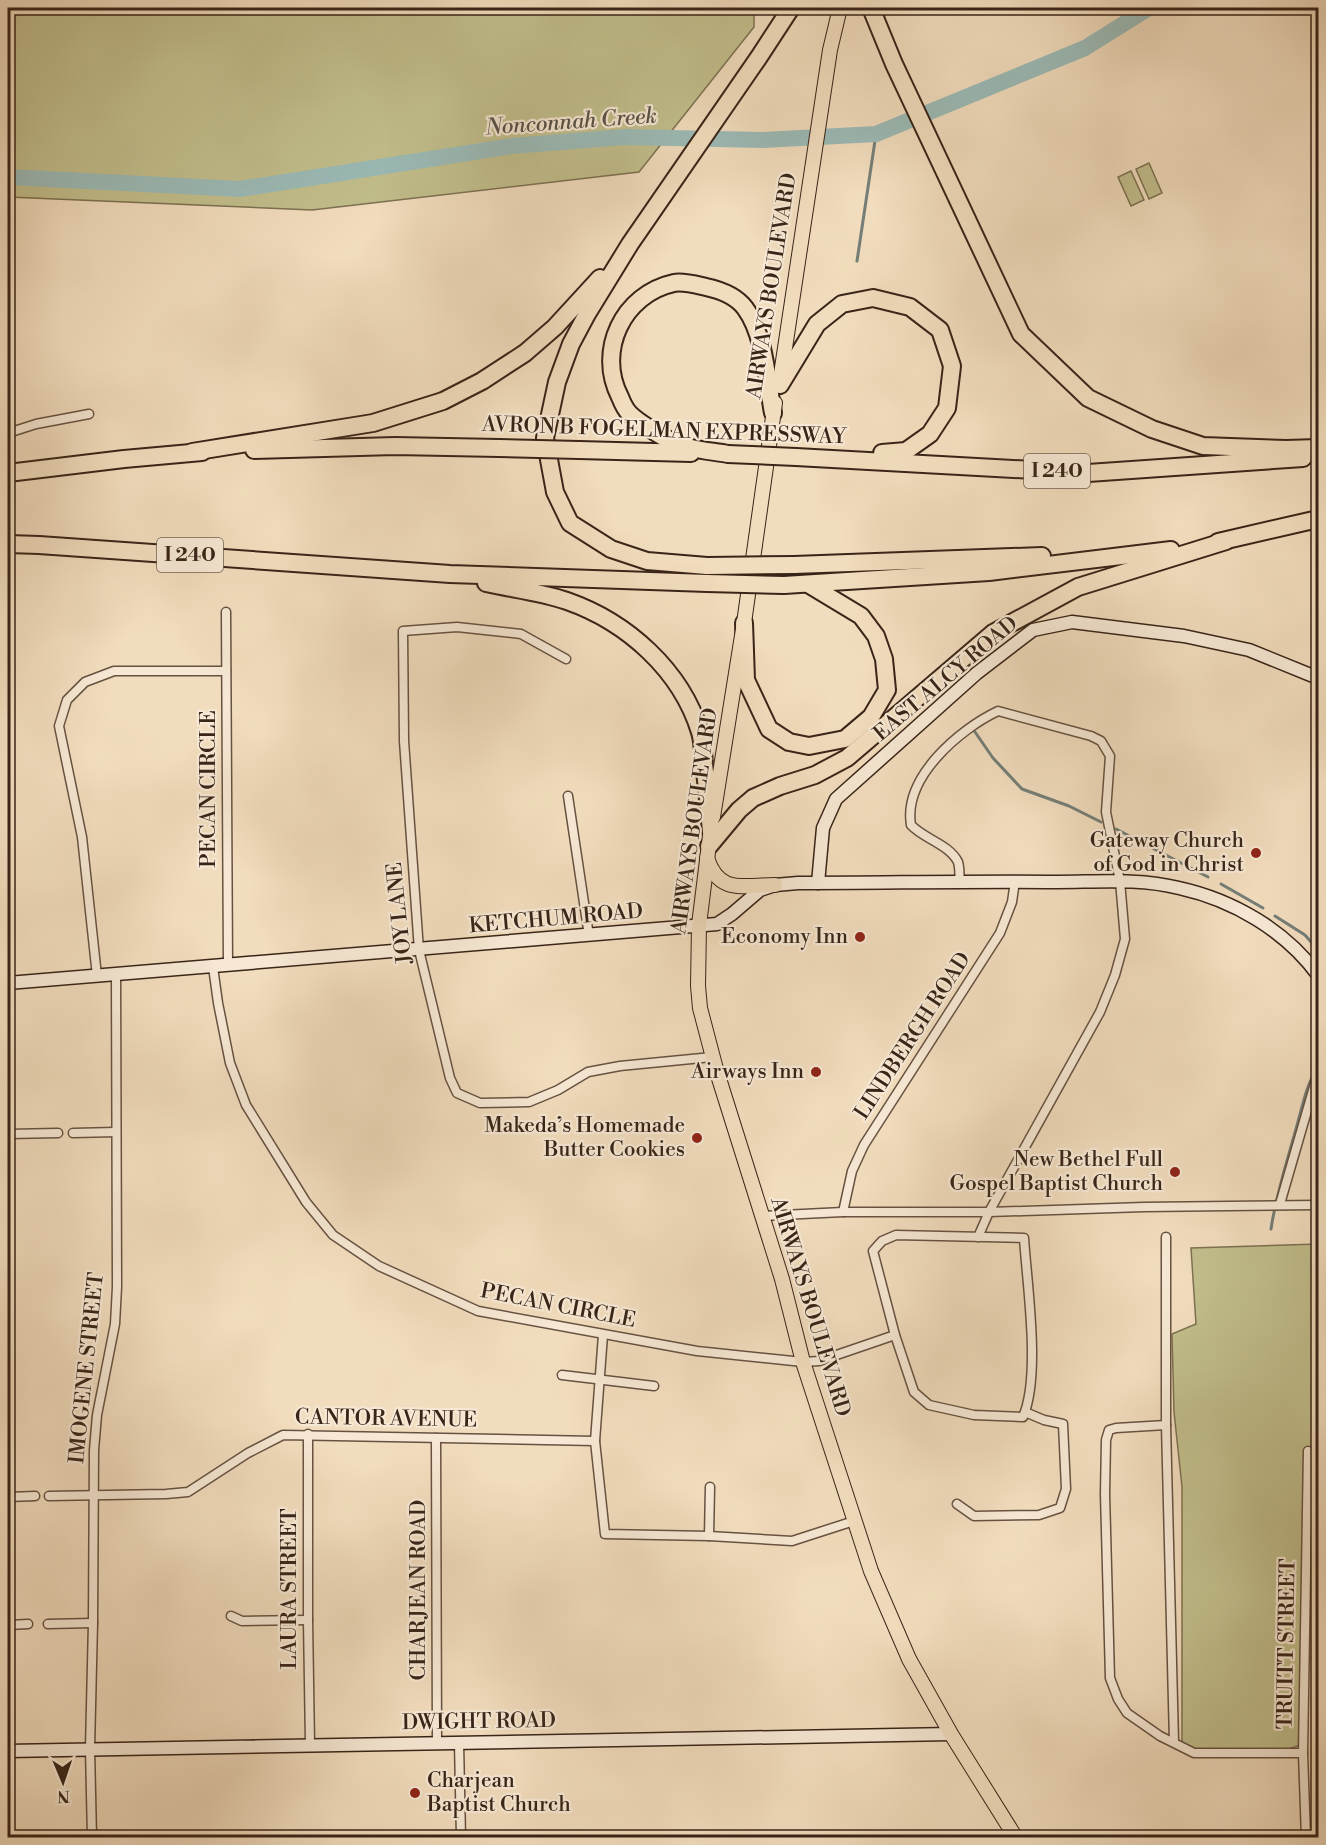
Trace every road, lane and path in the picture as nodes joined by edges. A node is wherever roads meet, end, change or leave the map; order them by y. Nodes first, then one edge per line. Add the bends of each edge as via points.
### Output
1 (791, 8) edge
2 (830, 8) edge
3 (840, 8) edge
4 (871, 8) edge
5 (830, 50) junction
6 (634, 238) junction
7 (780, 385) junction
8 (773, 413) junction
9 (89, 414) dead end
10 (8, 433) edge
11 (1318, 448) edge
12 (192, 453) junction
13 (728, 454) junction
14 (1318, 456) edge
15 (830, 459) junction
16 (8, 473) edge
17 (1318, 519) edge
18 (1226, 541) junction
19 (8, 544) edge
20 (1114, 557) junction
21 (450, 574) junction
22 (808, 584) junction
23 (226, 612) dead end
24 (744, 623) junction
25 (566, 659) dead end
26 (226, 671) junction
27 (1318, 678) edge
28 (568, 796) dead end
29 (709, 845) junction
30 (1015, 881) junction
31 (1120, 881) junction
32 (960, 882) junction
33 (818, 883) junction
34 (775, 885) junction
35 (699, 925) junction
36 (589, 936) junction
37 (418, 950) junction
38 (228, 966) junction
39 (213, 967) junction
40 (116, 974) junction
41 (1318, 975) edge
42 (97, 976) junction
43 (8, 983) edge
44 (712, 1057) junction
45 (1318, 1073) edge
46 (116, 1132) junction
47 (58, 1133) dead end
48 (73, 1133) dead end
49 (8, 1134) edge
50 (1276, 1204) junction
51 (1318, 1205) edge
52 (843, 1212) junction
53 (989, 1212) junction
54 (761, 1216) junction
55 (978, 1237) junction
56 (1166, 1237) dead end
57 (603, 1335) junction
58 (895, 1335) junction
59 (803, 1362) junction
60 (562, 1375) dead end
61 (599, 1378) junction
62 (654, 1386) dead end
63 (1025, 1412) junction
64 (1166, 1425) junction
65 (308, 1434) junction
66 (436, 1438) junction
67 (595, 1441) junction
68 (1308, 1451) dead end
69 (710, 1487) dead end
70 (35, 1496) dead end
71 (49, 1496) dead end
72 (93, 1496) junction
73 (8, 1497) edge
74 (957, 1504) dead end
75 (854, 1521) junction
76 (709, 1536) junction
77 (231, 1616) dead end
78 (308, 1620) junction
79 (93, 1623) junction
80 (28, 1624) dead end
81 (48, 1624) dead end
82 (8, 1625) edge
83 (951, 1734) junction
84 (437, 1742) junction
85 (459, 1742) junction
86 (1174, 1742) junction
87 (310, 1744) junction
88 (90, 1748) junction
89 (8, 1751) edge
90 (1303, 1753) junction
91 (92, 1838) edge
92 (460, 1838) edge
93 (1016, 1838) edge
94 (1306, 1838) edge

1 - 6 highway
2 - 5 main road
3 - 5 main road, AIRWAYS BOULEVARD
4 - 11 highway via 1021,334 1088,398 1152,429 1203,446
5 - 7 main road, AIRWAYS BOULEVARD
6 - 12 highway via 568,315 525,353 442,401 373,423
6 - 20 highway, bridge via 571,344 557,382 545,438 555,492 570,523 610,549 647,561 707,566
7 - 8 main road, AIRWAYS BOULEVARD
7 - 15 highway via 817,324 842,304 873,298 910,307 940,330 952,366 951,388 947,408 930,434 906,451
8 - 13 highway via 757,329 744,307 723,291 675,283 653,291 635,304 621,320 610,360 614,385 628,412 676,444
8 - 24 main road, AIRWAYS BOULEVARD
9 - 10 street
12 - 13 highway, AVRON B FOGELMAN EXPRESSWAY / I 240, bridge via 394,446
12 - 16 highway, AVRON B FOGELMAN EXPRESSWAY / I 240
13 - 15 highway, AVRON B FOGELMAN EXPRESSWAY / I 240, bridge
14 - 15 highway, AVRON B FOGELMAN EXPRESSWAY / I 240 via 1088,473
17 - 18 highway, I 240
18 - 20 highway, I 240
18 - 29 highway via 1078,587 993,633 847,758 815,775 753,798
19 - 21 highway, I 240
20 - 22 highway, I 240 via 989,572
21 - 22 highway, I 240, bridge
21 - 29 highway via 535,592 589,610 610,621 658,661 691,706 701,734
22 - 24 highway via 861,616 876,636 884,659 886,690 871,717 845,739 809,746 789,741 769,729 746,680
23 - 26 street, PECAN CIRCLE
24 - 29 main road, AIRWAYS BOULEVARD
25 - 37 street, JOY LANE via 521,634 457,627 403,631 404,741
26 - 38 street, PECAN CIRCLE
26 - 42 street via 114,671 85,682 67,700 59,726 82,837
27 - 33 street, EAST ALCY ROAD via 1250,650 1184,636 1072,622 1033,630 977,673 836,799 823,828
28 - 36 street
29 - 34 main road via 717,879 728,885
29 - 35 main road, AIRWAYS BOULEVARD
30 - 31 street, KETCHUM ROAD
30 - 32 street, KETCHUM ROAD
30 - 52 street, LINDBERGH ROAD via 1000,933 864,1145 852,1172
31 - 32 street via 1106,812 1110,763 1106,747 1091,736 998,711 979,721 935,759 924,774 911,809 914,829 957,860
31 - 41 street, KETCHUM ROAD via 1179,888 1222,902 1280,934
31 - 53 street via 1125,939 1100,1012
32 - 33 street, KETCHUM ROAD
33 - 34 street, KETCHUM ROAD
34 - 35 street, KETCHUM ROAD via 760,890 717,924
35 - 36 street, KETCHUM ROAD
35 - 44 main road, AIRWAYS BOULEVARD via 698,994
36 - 37 street, KETCHUM ROAD
37 - 38 street, KETCHUM ROAD
37 - 44 street, JOY LANE via 450,1078 457,1093 480,1103 529,1102 588,1072
38 - 39 street, KETCHUM ROAD
39 - 40 street, KETCHUM ROAD
39 - 57 street, PECAN CIRCLE via 230,1063 246,1105 306,1202 333,1235 379,1266 478,1311
40 - 42 street, KETCHUM ROAD
40 - 46 street, IMOGENE STREET
42 - 43 street, KETCHUM ROAD
44 - 54 main road, AIRWAYS BOULEVARD
45 - 50 street
46 - 48 street
46 - 72 street, IMOGENE STREET via 117,1306 97,1415
47 - 49 street
50 - 51 street
50 - 53 street
52 - 53 street
52 - 54 street
53 - 55 street
54 - 59 main road, AIRWAYS BOULEVARD
55 - 58 street via 896,1235 882,1241 873,1251
55 - 63 street via 1024,1238 1032,1363
56 - 64 street
57 - 59 street, PECAN CIRCLE via 697,1351
57 - 61 street
58 - 59 street, PECAN CIRCLE via 819,1361
58 - 63 street via 914,1392 929,1405 974,1415 1023,1417
59 - 75 main road, AIRWAYS BOULEVARD
60 - 61 street
61 - 62 street
61 - 67 street
63 - 74 street via 1063,1424 1066,1489 1060,1508 1039,1515 974,1516
64 - 86 street
64 - 86 street via 1108,1430 1110,1678 1127,1713
65 - 66 street, CANTOR AVENUE
65 - 72 street, CANTOR AVENUE via 283,1435 188,1492
65 - 78 street, LAURA STREET
66 - 67 street, CANTOR AVENUE
66 - 84 street, CHARJEAN ROAD
67 - 76 street via 604,1534
68 - 90 street, TRUITT STREET
69 - 76 street
70 - 73 street
71 - 72 street, CANTOR AVENUE
72 - 79 street, IMOGENE STREET
75 - 76 street via 792,1541
75 - 83 main road, AIRWAYS BOULEVARD via 909,1659
77 - 78 street via 242,1620
78 - 87 street, LAURA STREET
79 - 81 street
79 - 88 street, IMOGENE STREET
80 - 82 street
83 - 85 street, DWIGHT ROAD
83 - 93 main road, AIRWAYS BOULEVARD
84 - 85 street, DWIGHT ROAD
84 - 87 street, DWIGHT ROAD
85 - 92 street
86 - 90 street via 1194,1753
87 - 88 street, DWIGHT ROAD
88 - 89 street, DWIGHT ROAD
88 - 91 street, IMOGENE STREET
90 - 94 street, TRUITT STREET

